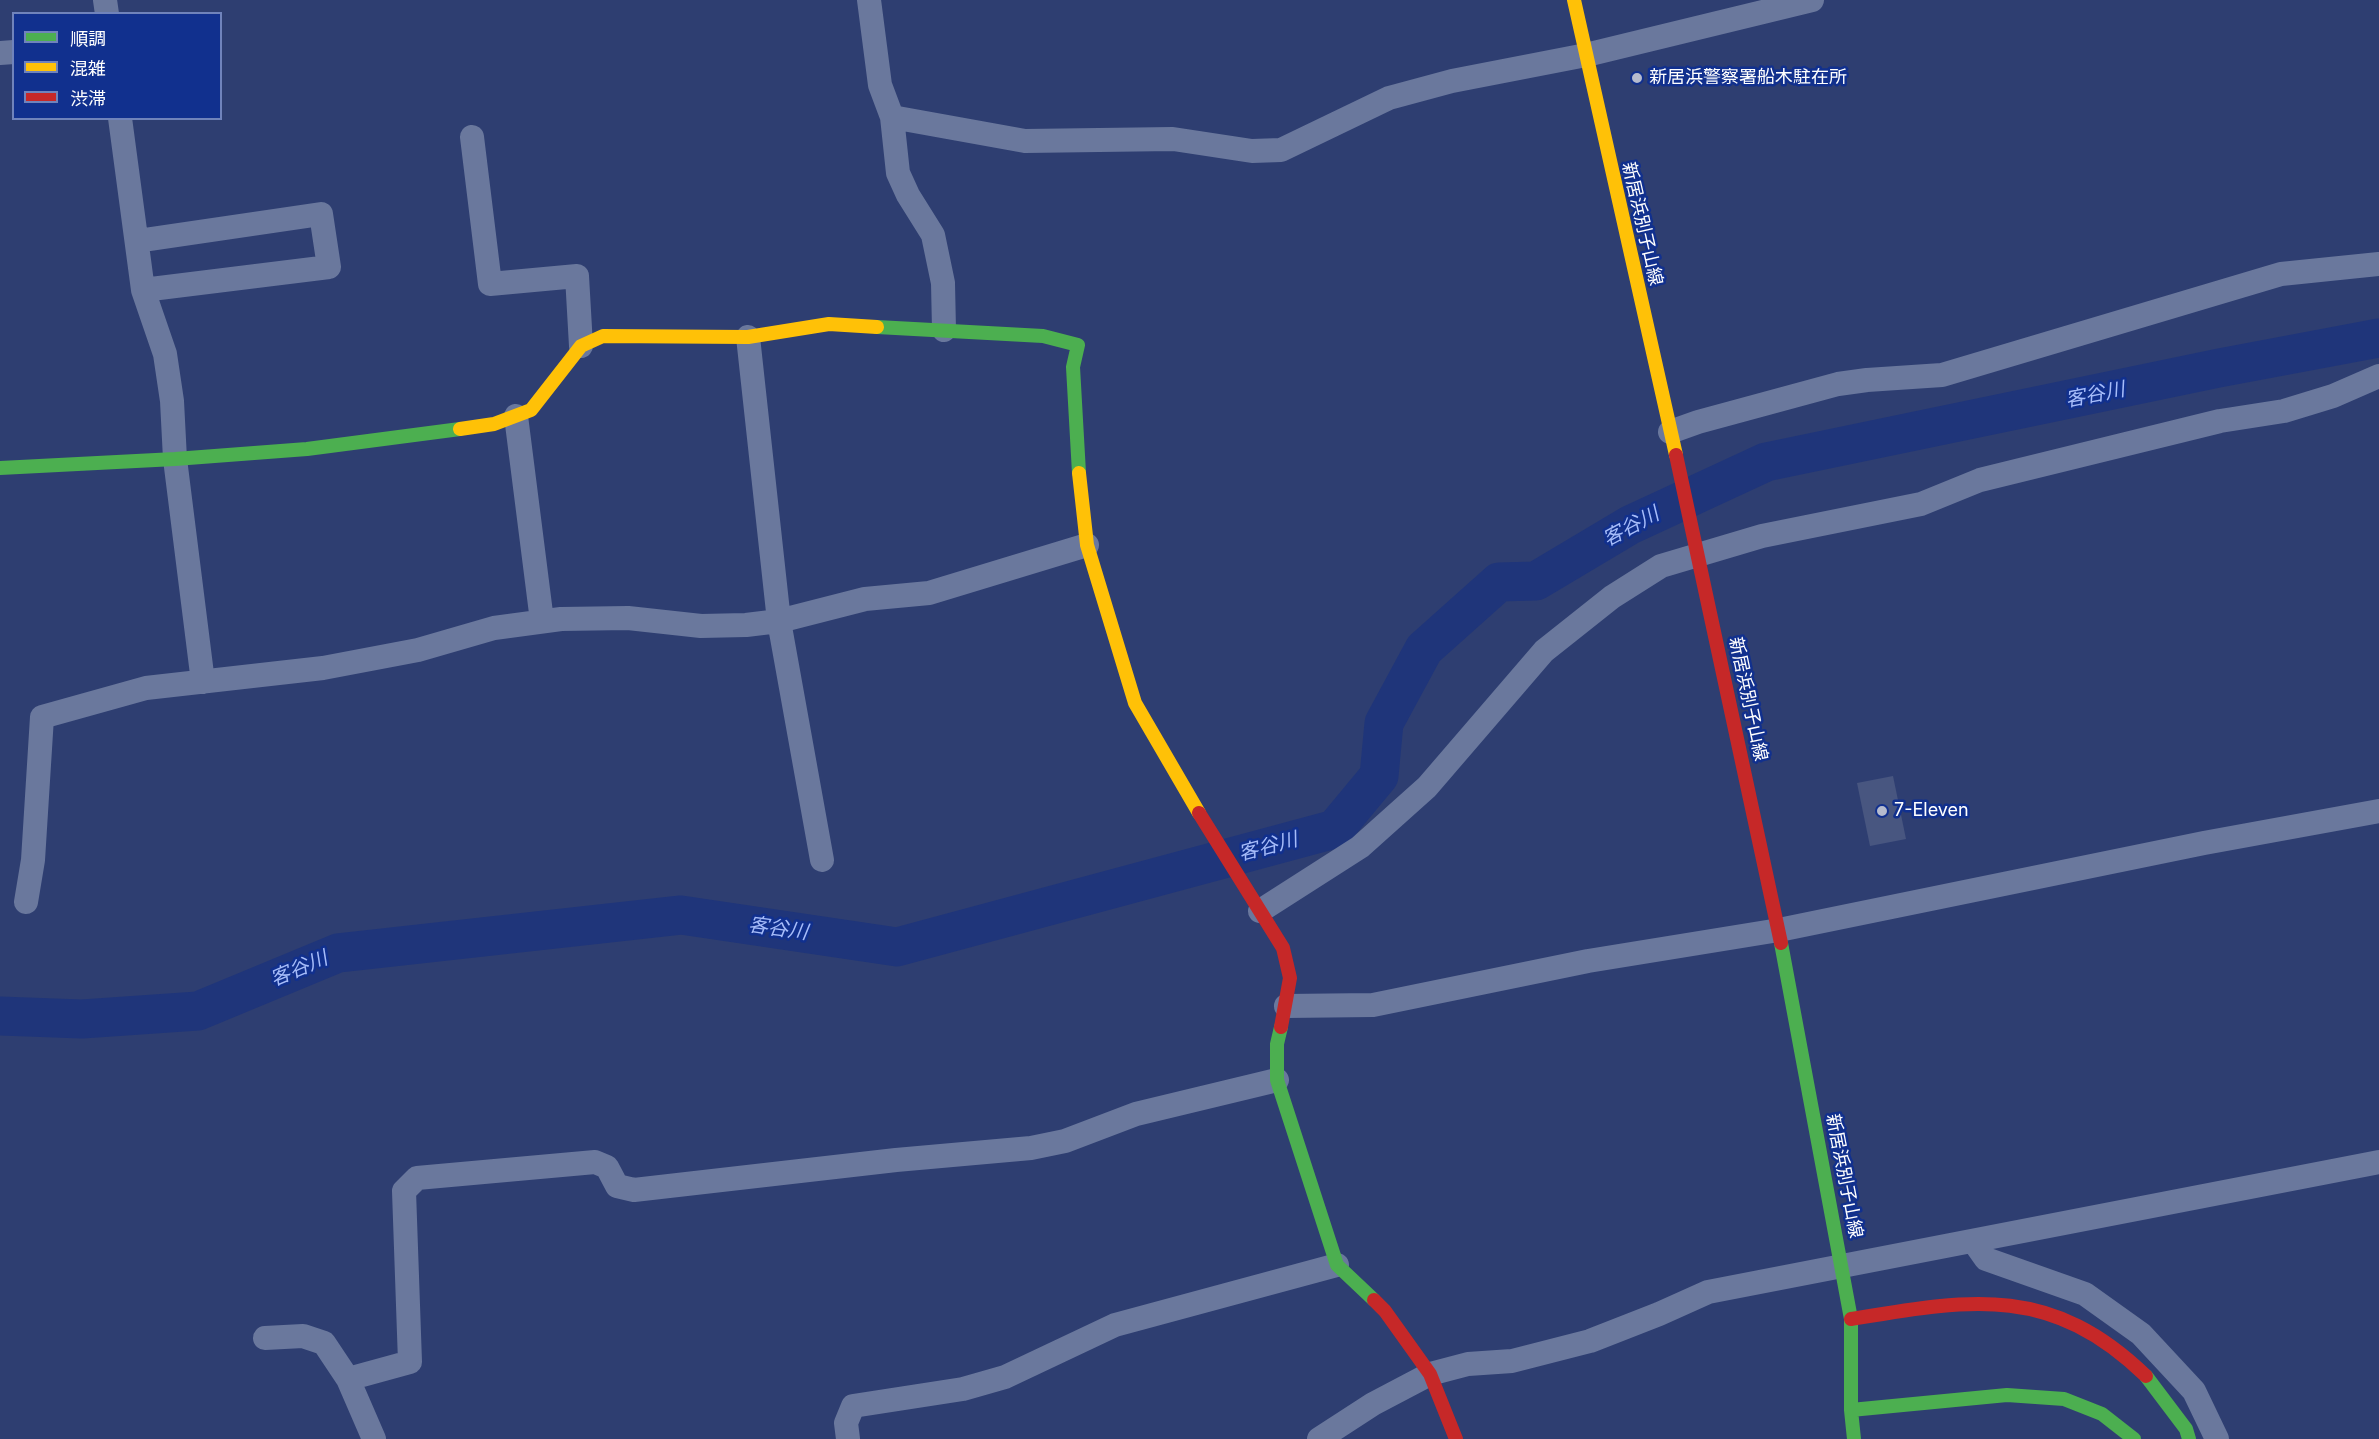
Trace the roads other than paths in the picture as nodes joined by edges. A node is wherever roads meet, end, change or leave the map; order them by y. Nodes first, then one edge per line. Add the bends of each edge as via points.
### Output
1 (869, 0) edge
2 (1574, 0) edge
3 (1812, 0) edge
4 (1586, 55) junction
5 (892, 117) junction
6 (120, 120) edge
7 (472, 137) dead end
8 (137, 241) junction
9 (2379, 264) edge
10 (143, 290) junction
11 (944, 330) junction
12 (748, 337) junction
13 (581, 346) junction
14 (2379, 376) edge
15 (516, 416) junction
16 (1672, 438) junction
17 (175, 459) junction
18 (0, 468) edge
19 (1696, 544) junction
20 (1087, 545) junction
21 (542, 621) junction
22 (780, 621) junction
23 (203, 682) junction
24 (2379, 811) edge
25 (822, 860) dead end
26 (26, 902) dead end
27 (1258, 908) junction
28 (1779, 930) junction
29 (1286, 1006) junction
30 (1277, 1080) junction
31 (2379, 1162) edge
32 (1974, 1242) junction
33 (1337, 1265) junction
34 (1842, 1265) junction
35 (1851, 1319) junction
36 (265, 1338) dead end
37 (1431, 1374) junction
38 (348, 1379) junction
39 (1851, 1410) junction
40 (374, 1439) edge
41 (848, 1439) edge
42 (1319, 1439) edge
43 (1456, 1439) edge
44 (1854, 1439) edge
45 (2134, 1439) edge
46 (2188, 1439) edge
47 (2217, 1439) edge

1 - 5 street via 880,85
2 - 4 main road, 新居浜別子山線
3 - 4 street
4 - 5 street via 1452,81 1389,98 1281,150 1252,151 1173,139 1024,141
4 - 16 main road, 新居浜別子山線
5 - 11 street via 898,173 933,235 943,283
6 - 8 street
7 - 13 street via 490,284 577,276
8 - 10 street
8 - 10 street via 321,214 329,267
9 - 16 street via 2281,274 1942,375 1838,384 1698,422
10 - 17 street via 165,354
11 - 12 main road via 829,324
11 - 20 main road via 1043,336 1078,345 1073,367
12 - 13 main road via 603,336
12 - 22 street
13 - 15 main road via 531,410
14 - 19 street via 2284,411 2220,421 1980,480 1921,504 1762,536
15 - 17 main road via 494,424 307,449
15 - 21 street
16 - 19 main road, 新居浜別子山線
17 - 18 main road
17 - 23 street
19 - 27 street via 1611,597 1544,651 1427,787 1360,847
19 - 28 main road, 新居浜別子山線
20 - 22 street via 929,593 865,599
20 - 27 main road via 1135,703
21 - 22 street via 628,618 701,627
21 - 23 street via 494,628 418,650 323,668
22 - 25 street
23 - 26 street via 146,688 42,717 33,860
24 - 28 street
27 - 29 main road via 1283,948 1290,978
28 - 29 street via 1588,961 1373,1005
28 - 34 main road, 新居浜別子山線
29 - 30 main road via 1276,1044
30 - 33 main road
30 - 38 street via 1136,1113 1065,1141 1031,1148 634,1190 616,1186 607,1167 595,1162 417,1178 404,1191 410,1362
31 - 32 street
32 - 34 street
32 - 47 street via 1986,1259 2085,1293 2141,1334 2194,1391
33 - 37 main road via 1385,1311
33 - 41 street via 1115,1324 1005,1377 963,1389 853,1406 846,1423
34 - 35 main road, 新居浜別子山線
34 - 37 street via 1708,1292 1590,1341 1512,1361 1468,1364
35 - 39 main road, 新居浜別子山線
35 - 46 main road via 1943,1305 2006,1304 2054,1315 2102,1341 2146,1375 2186,1429
36 - 38 street via 303,1336 324,1343
37 - 42 street via 1373,1404
37 - 43 main road
38 - 40 street
39 - 44 main road, 新居浜別子山線
39 - 45 main road via 2007,1395 2064,1399 2102,1414

